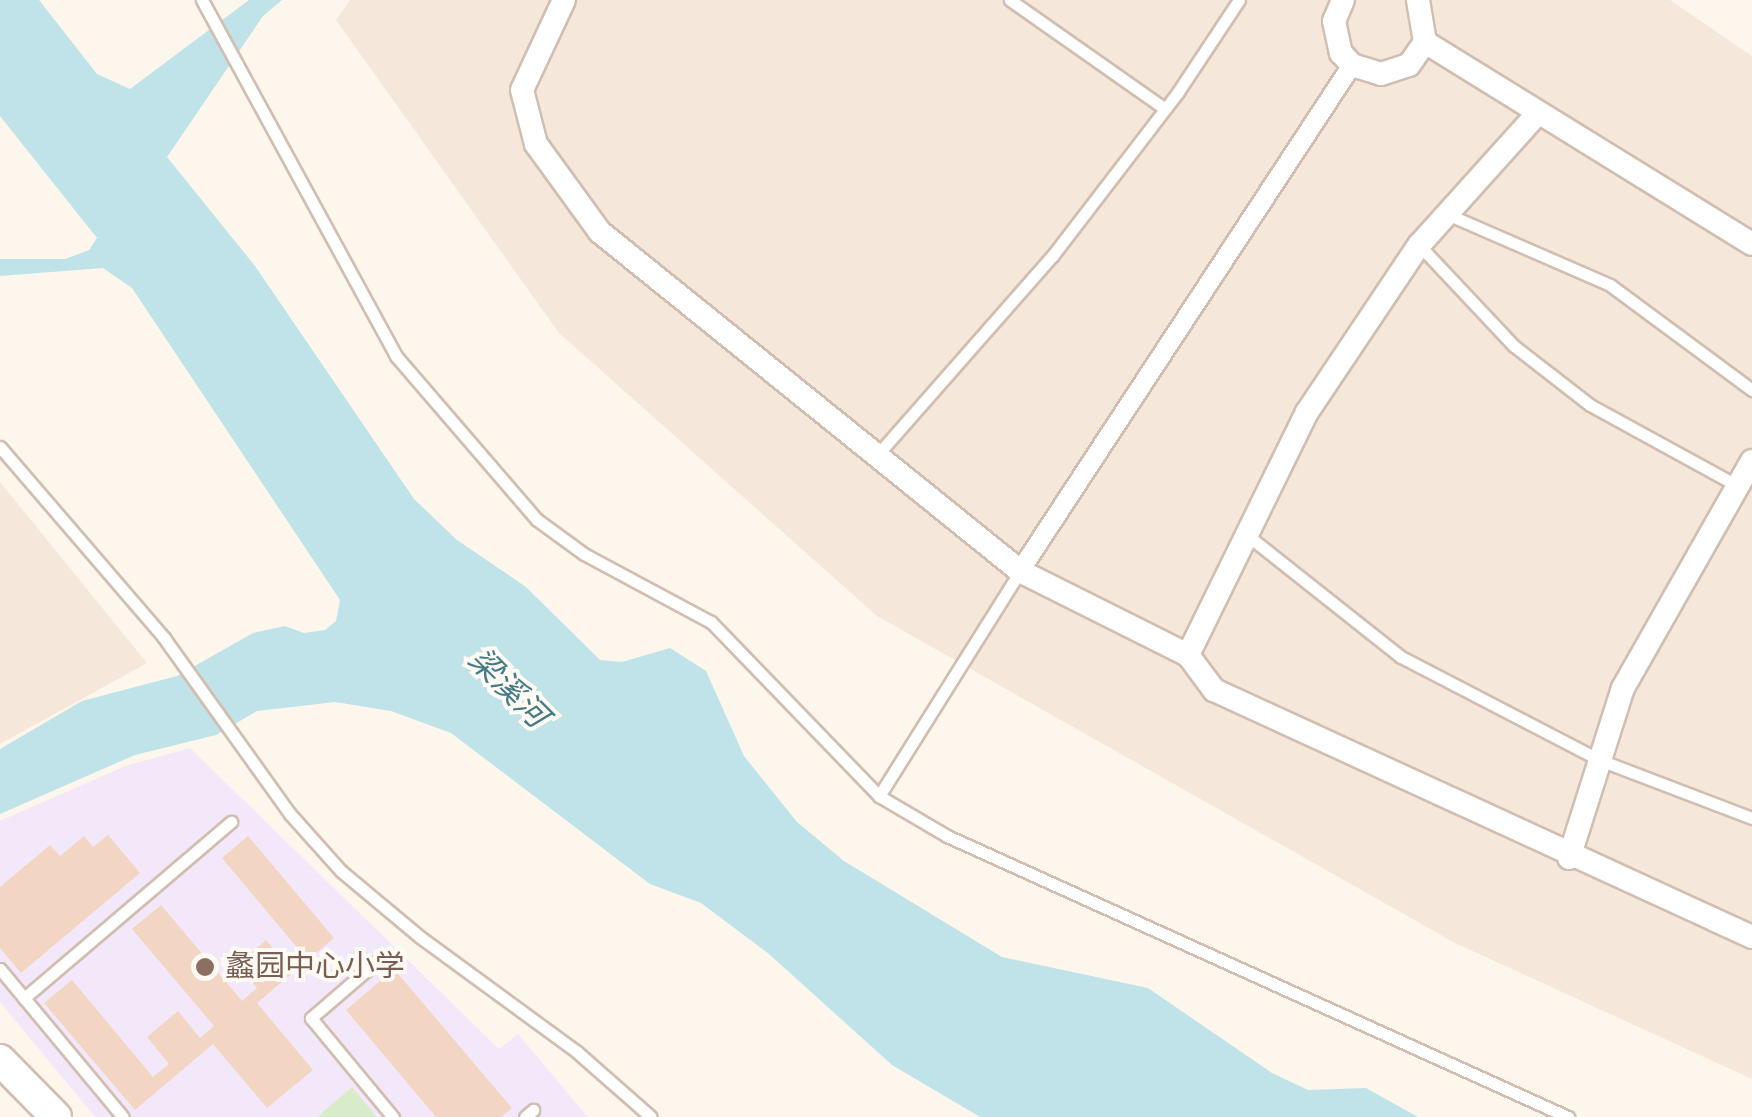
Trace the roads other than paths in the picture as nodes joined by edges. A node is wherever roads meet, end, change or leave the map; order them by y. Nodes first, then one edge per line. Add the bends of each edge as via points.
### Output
1 (202, 0) edge
2 (564, 0) edge
3 (1010, 0) edge
4 (1239, 0) edge
5 (1343, 0) edge
6 (1418, 0) edge
7 (1425, 42) junction
8 (1352, 64) junction
9 (1165, 109) junction
10 (1538, 113) junction
11 (1447, 214) junction
12 (1752, 244) edge
13 (1420, 245) junction
14 (1752, 390) edge
15 (0, 447) edge
16 (878, 454) junction
17 (1752, 461) edge
18 (1738, 486) junction
19 (1246, 535) junction
20 (1020, 571) junction
21 (1188, 655) junction
22 (1600, 760) junction
23 (880, 796) junction
24 (1752, 818) edge
25 (231, 822) dead end
26 (1569, 858) junction
27 (1752, 937) edge
28 (376, 962) dead end
29 (0, 969) edge
30 (24, 998) junction
31 (0, 1060) edge
32 (56, 1117) edge
33 (123, 1117) edge
34 (394, 1117) edge
35 (650, 1117) edge
36 (1568, 1117) edge

1 - 23 lane via 364,305 443,416 536,519 584,554 710,622
2 - 16 street via 522,90 536,144 600,232
3 - 9 lane
4 - 9 lane
5 - 8 street via 1335,38
6 - 7 street
7 - 8 street via 1396,72
7 - 10 street
8 - 20 street
9 - 16 lane via 1053,255
10 - 11 street
10 - 12 street
11 - 13 street
11 - 14 lane via 1610,286
13 - 18 lane via 1514,346 1590,406
13 - 19 street via 1307,412
15 - 35 lane via 164,638 290,814 342,871 420,938 577,1052
16 - 20 street
17 - 18 street
18 - 22 street via 1623,688
19 - 21 street
19 - 22 lane via 1401,657
20 - 21 street
20 - 23 lane
21 - 26 street via 1214,690
22 - 24 lane
22 - 26 street
23 - 36 lane via 948,836
25 - 30 lane
26 - 27 street
28 - 34 lane via 311,1018
29 - 30 lane
30 - 33 lane
31 - 32 main road

